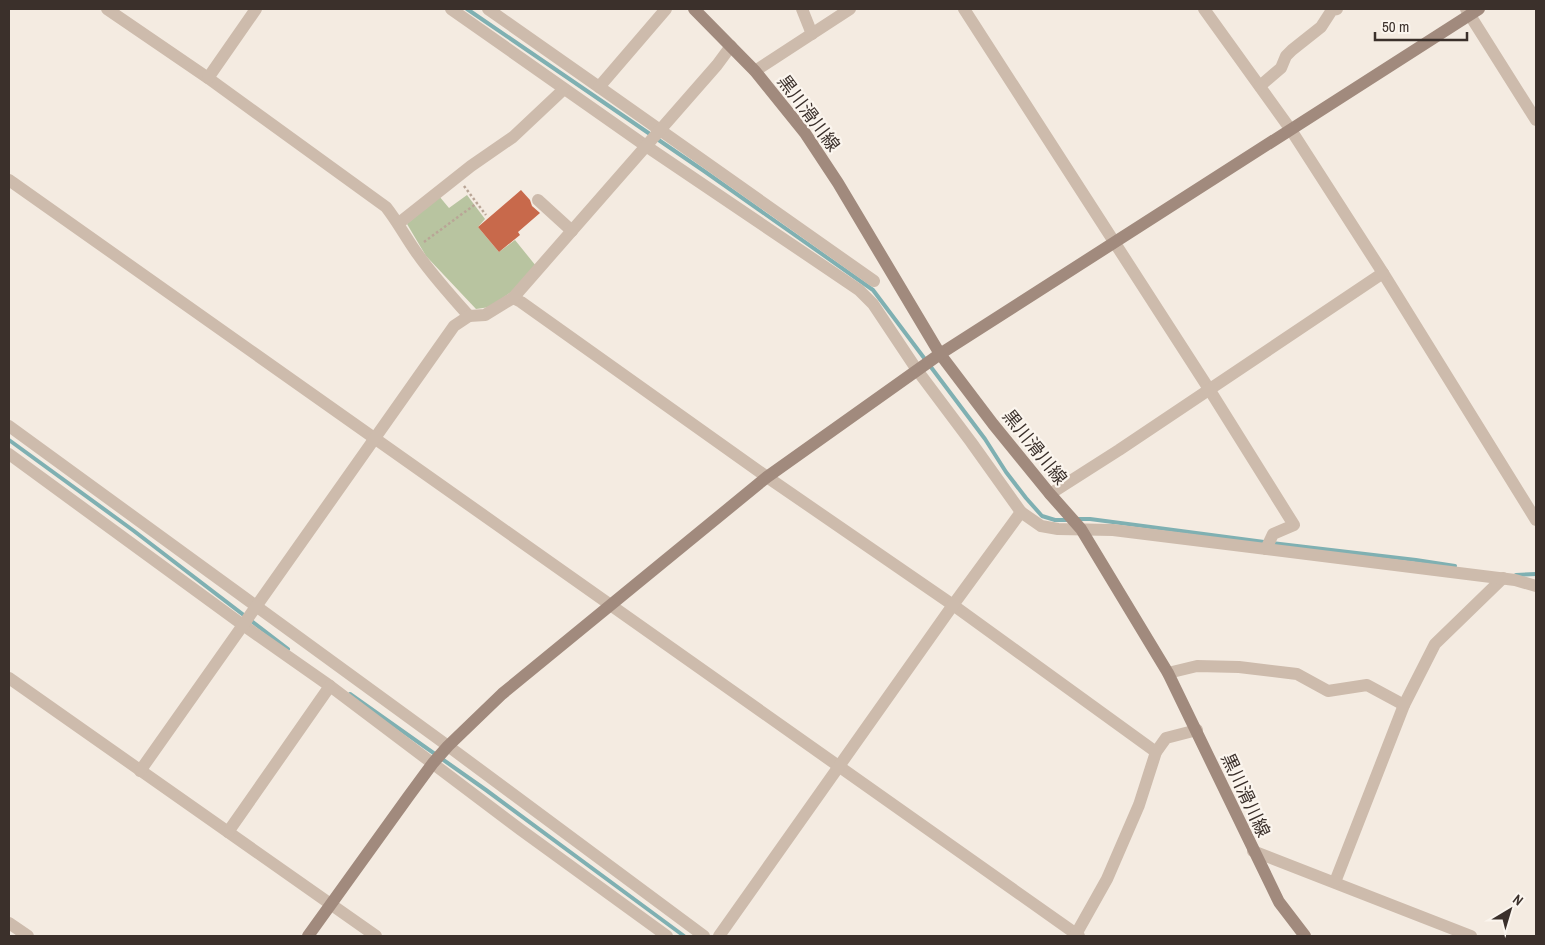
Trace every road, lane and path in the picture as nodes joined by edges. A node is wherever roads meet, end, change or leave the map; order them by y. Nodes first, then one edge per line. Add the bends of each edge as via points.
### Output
1 (107, 9) edge
2 (256, 9) edge
3 (451, 9) edge
4 (488, 9) edge
5 (666, 9) edge
6 (694, 9) edge
7 (802, 9) edge
8 (850, 9) edge
9 (964, 9) edge
10 (1204, 9) edge
11 (1337, 9) edge
12 (1471, 11) edge
13 (812, 34) junction
14 (731, 46) junction
15 (755, 71) junction
16 (208, 78) junction
17 (1260, 86) junction
18 (599, 87) junction
19 (564, 89) junction
20 (1536, 120) edge
21 (661, 130) junction
22 (1291, 130) junction
23 (646, 146) junction
24 (456, 177) junction
25 (9, 180) edge
26 (538, 200) dead end
27 (477, 203) junction
28 (486, 215) dead end
29 (399, 223) junction
30 (572, 231) junction
31 (423, 243) dead end
32 (1115, 243) junction
33 (1383, 273) junction
34 (874, 281) dead end
35 (513, 298) junction
36 (469, 316) junction
37 (940, 354) junction
38 (917, 370) junction
39 (1209, 390) junction
40 (9, 426) edge
41 (374, 439) junction
42 (9, 454) edge
43 (767, 477) junction
44 (1050, 494) junction
45 (1021, 512) junction
46 (1536, 520) edge
47 (1081, 529) junction
48 (1266, 549) junction
49 (1503, 578) junction
50 (1536, 586) edge
51 (953, 605) junction
52 (609, 606) junction
53 (255, 607) junction
54 (243, 625) junction
55 (1168, 673) junction
56 (9, 678) edge
57 (330, 686) junction
58 (1404, 705) junction
59 (1197, 730) junction
60 (446, 748) junction
61 (1156, 752) junction
62 (433, 763) junction
63 (838, 768) junction
64 (140, 770) junction
65 (228, 832) junction
66 (1253, 851) junction
67 (1335, 882) junction
68 (331, 904) junction
69 (9, 923) edge
70 (1301, 934) edge
71 (28, 936) edge
72 (308, 936) edge
73 (376, 936) edge
74 (667, 936) edge
75 (704, 936) edge
76 (719, 936) edge
77 (1077, 936) edge
78 (1471, 936) edge

1 - 16 street
2 - 16 street
3 - 19 street
4 - 18 street
5 - 18 street
6 - 14 street, 黒川滑川線
7 - 13 street
8 - 13 street
9 - 32 street
10 - 17 street
11 - 17 street via 1332,10 1321,27 1292,50 1281,68
12 - 20 street
12 - 22 street
13 - 15 street
14 - 15 street, 黒川滑川線
14 - 21 street
15 - 37 street, 黒川滑川線 via 805,133
16 - 29 street via 386,207
17 - 22 street
18 - 21 street
19 - 23 street
19 - 24 street via 513,137
21 - 23 street
21 - 34 street
22 - 32 street
22 - 33 street
23 - 30 street
23 - 38 street via 859,290 873,304
24 - 27 path
24 - 29 street
25 - 41 street
26 - 30 street
27 - 28 path
27 - 31 path
29 - 36 street via 419,257
30 - 35 street
32 - 37 street
32 - 39 street
33 - 39 street
33 - 46 street
35 - 36 street via 485,315
35 - 43 street
36 - 41 street via 454,326
37 - 38 street
37 - 44 street, 黒川滑川線
38 - 43 street
38 - 45 street
39 - 44 street
39 - 48 street via 1294,525 1273,534
40 - 53 street
41 - 52 street
41 - 53 street
42 - 54 street
43 - 51 street
43 - 52 street
44 - 47 street, 黒川滑川線
45 - 47 street via 1041,526
45 - 51 street
47 - 48 street
47 - 55 street, 黒川滑川線
48 - 49 street
49 - 50 street
49 - 58 street via 1435,644
51 - 61 street
51 - 63 street
52 - 60 street via 502,694
52 - 63 street
53 - 54 street
53 - 60 street
54 - 57 street
54 - 64 street
55 - 58 street via 1197,666 1297,674 1328,691 1367,685
55 - 59 street, 黒川滑川線
56 - 64 street
57 - 62 street
57 - 65 street
58 - 67 street
59 - 61 street via 1166,738
59 - 66 street, 黒川滑川線
60 - 62 street
60 - 75 street
61 - 77 street via 1139,805
62 - 68 street
62 - 74 street
63 - 76 street
63 - 77 street
64 - 65 street
65 - 68 street
66 - 67 street
66 - 70 street, 黒川滑川線 via 1278,902
67 - 78 street
68 - 72 street
68 - 73 street
69 - 71 street

